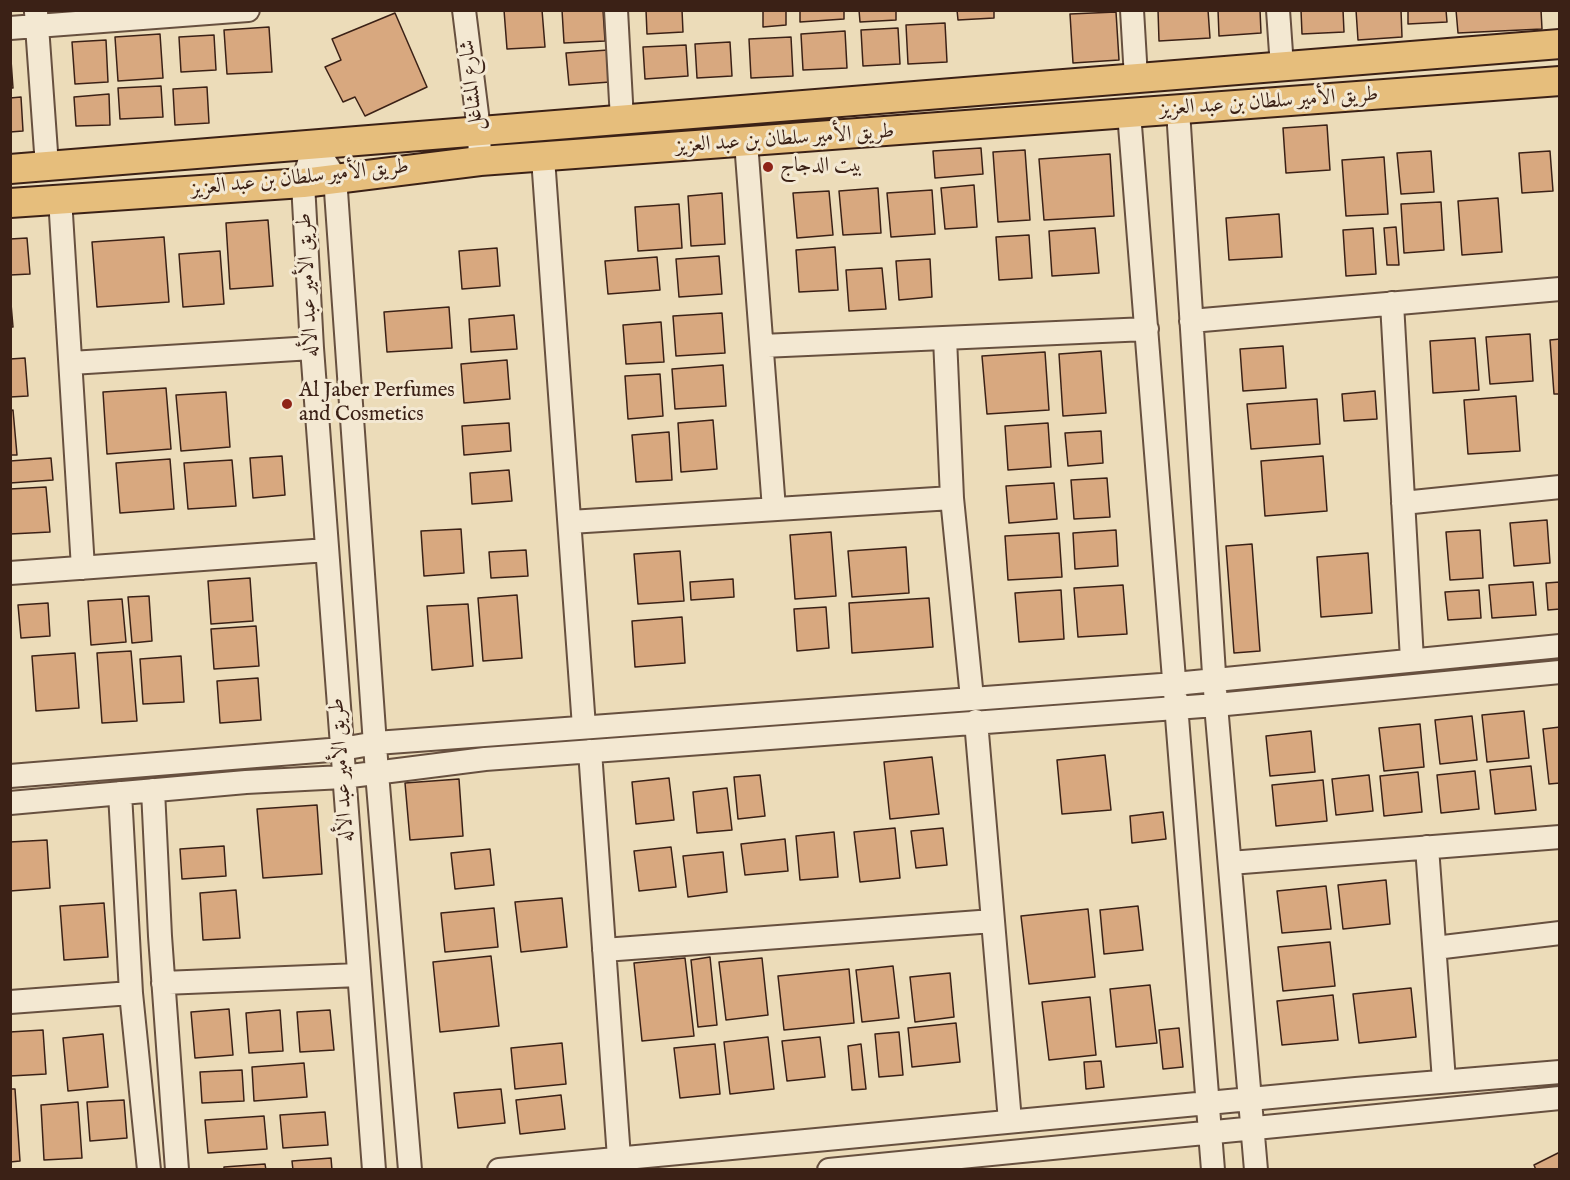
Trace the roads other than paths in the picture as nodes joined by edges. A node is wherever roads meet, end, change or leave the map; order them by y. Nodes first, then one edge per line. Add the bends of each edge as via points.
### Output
1 (248, 10) edge
2 (464, 10) edge
3 (616, 10) edge
4 (1132, 10) edge
5 (1278, 10) edge
6 (177, 13) edge
7 (37, 18) edge
8 (10, 28) edge
9 (1560, 44) edge
10 (1282, 67) junction
11 (1136, 78) junction
12 (1560, 81) edge
13 (1178, 110) junction
14 (1130, 113) junction
15 (622, 120) junction
16 (479, 130) junction
17 (746, 142) junction
18 (314, 145) junction
19 (543, 158) junction
20 (480, 160) junction
21 (47, 166) junction
22 (10, 169) edge
23 (335, 177) junction
24 (303, 183) junction
25 (60, 198) junction
26 (10, 203) edge
27 (1560, 289) edge
28 (1392, 303) junction
29 (1191, 321) junction
30 (1147, 329) junction
31 (945, 338) junction
32 (762, 345) junction
33 (312, 348) junction
34 (71, 363) junction
35 (1560, 487) edge
36 (952, 498) junction
37 (1403, 503) junction
38 (774, 509) junction
39 (570, 522) junction
40 (327, 550) junction
41 (83, 568) junction
42 (10, 573) edge
43 (1560, 646) edge
44 (1412, 660) junction
45 (1560, 672) edge
46 (1215, 680) junction
47 (1175, 684) junction
48 (972, 698) junction
49 (1216, 705) junction
50 (1176, 708) junction
51 (976, 721) junction
52 (584, 728) junction
53 (376, 743) junction
54 (342, 749) junction
55 (590, 751) junction
56 (377, 773) junction
57 (10, 776) edge
58 (343, 777) junction
59 (153, 790) junction
60 (120, 794) junction
61 (10, 803) edge
62 (1560, 837) edge
63 (1427, 847) junction
64 (1230, 863) junction
65 (993, 921) junction
66 (1560, 933) edge
67 (1435, 948) junction
68 (604, 950) junction
69 (359, 975) junction
70 (163, 983) junction
71 (131, 993) junction
72 (10, 1002) edge
73 (1560, 1072) edge
74 (1444, 1081) junction
75 (1560, 1098) edge
76 (1250, 1099) junction
77 (1206, 1103) junction
78 (1010, 1121) junction
79 (1253, 1127) junction
80 (1211, 1131) junction
81 (619, 1158) junction
82 (868, 1167) edge
83 (835, 1169) edge
84 (149, 1170) edge
85 (177, 1170) edge
86 (374, 1170) edge
87 (410, 1170) edge
88 (499, 1170) edge
89 (829, 1170) edge
90 (1213, 1170) edge
91 (1256, 1170) edge

1 - 6 street
2 - 16 street, شارع المشاغل
3 - 15 street
4 - 11 street
5 - 10 street
6 - 7 street
7 - 8 street
7 - 21 street
9 - 10 main road, طريق الأمير سلطان بن عبد العزيز
10 - 11 main road, طريق الأمير سلطان بن عبد العزيز
11 - 15 main road, طريق الأمير سلطان بن عبد العزيز
12 - 13 main road, طريق الأمير سلطان بن عبد العزيز
13 - 14 main road, طريق الأمير سلطان بن عبد العزيز
13 - 29 street
14 - 17 main road, طريق الأمير سلطان بن عبد العزيز
14 - 30 street
15 - 16 main road, طريق الأمير سلطان بن عبد العزيز
16 - 18 main road, طريق الأمير سلطان بن عبد العزيز
16 - 20 street, شارع المشاغل
17 - 19 main road, طريق الأمير سلطان بن عبد العزيز
17 - 32 street
18 - 21 main road, طريق الأمير سلطان بن عبد العزيز
18 - 23 street, طريق الأمير عبد الأله
18 - 24 street, طريق الأمير عبد الأله
19 - 20 main road, طريق الأمير سلطان بن عبد العزيز
19 - 39 street
20 - 23 main road, طريق الأمير سلطان بن عبد العزيز
21 - 22 main road, طريق الأمير سلطان بن عبد العزيز
23 - 24 main road, طريق الأمير سلطان بن عبد العزيز
23 - 53 street, طريق الأمير عبد الأله
24 - 25 main road, طريق الأمير سلطان بن عبد العزيز
24 - 33 street, طريق الأمير عبد الأله
25 - 26 main road, طريق الأمير سلطان بن عبد العزيز
25 - 34 street
27 - 28 street
28 - 29 street
28 - 37 street
29 - 46 street
30 - 31 street
30 - 47 street
31 - 32 street
31 - 36 street
32 - 38 street
33 - 34 street
33 - 40 street, طريق الأمير عبد الأله
34 - 41 street
35 - 37 street
36 - 38 street
36 - 48 street
37 - 44 street
38 - 39 street
39 - 52 street
40 - 41 street
40 - 54 street, طريق الأمير عبد الأله
41 - 42 street
43 - 44 street
44 - 46 street
45 - 49 street
46 - 47 street
46 - 49 street
47 - 48 street
47 - 50 street
48 - 52 street
49 - 50 street
49 - 64 street
50 - 51 street
50 - 77 street
51 - 55 street
51 - 65 street
52 - 53 street
53 - 54 street
53 - 56 street, طريق الأمير عبد الأله
54 - 57 street
54 - 58 street, طريق الأمير عبد الأله
55 - 56 street
55 - 68 street
56 - 58 street
56 - 87 street, طريق الأمير عبد الأله
58 - 59 street
58 - 69 street, طريق الأمير عبد الأله
59 - 60 street
59 - 70 street
60 - 61 street
60 - 71 street
62 - 63 street
63 - 64 street
63 - 67 street
64 - 76 street
65 - 68 street
65 - 78 street
66 - 67 street
67 - 74 street
68 - 81 street
69 - 70 street
69 - 86 street, طريق الأمير عبد الأله
70 - 85 street
71 - 72 street
71 - 84 street
73 - 74 street
74 - 76 street
75 - 79 street
76 - 77 street
76 - 79 street
77 - 78 street
77 - 80 street
78 - 81 street
79 - 80 street
79 - 91 street
80 - 82 street
80 - 90 street
81 - 88 street
82 - 83 street
83 - 89 street

